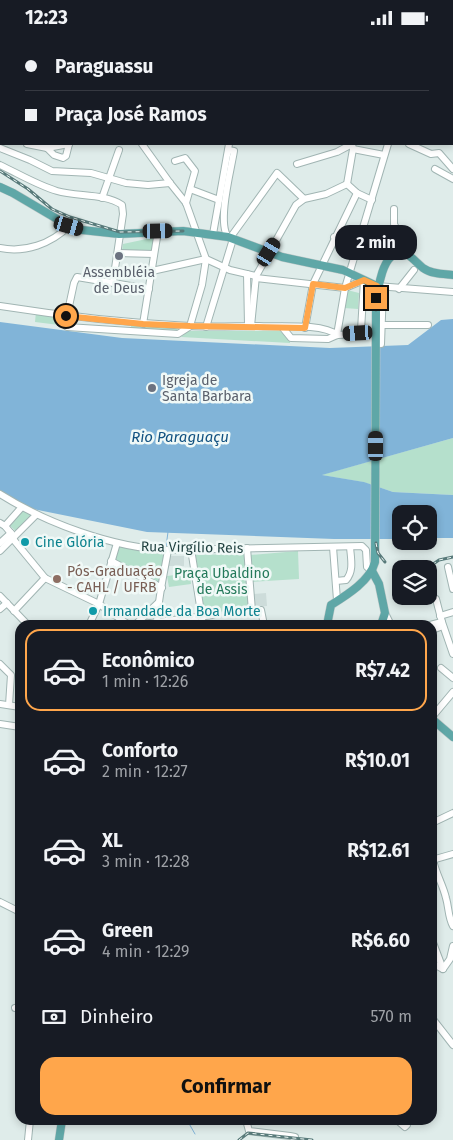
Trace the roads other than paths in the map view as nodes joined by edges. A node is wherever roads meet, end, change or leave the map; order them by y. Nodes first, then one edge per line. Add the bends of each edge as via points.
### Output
1 (32, 145) edge
2 (64, 145) edge
3 (69, 145) edge
4 (143, 145) edge
5 (388, 145) edge
6 (411, 145) edge
7 (352, 146) edge
8 (229, 147) edge
9 (0, 148) edge
10 (47, 148) junction
11 (118, 149) dead end
12 (384, 155) junction
13 (175, 161) dead end
14 (297, 164) dead end
15 (0, 165) edge
16 (435, 169) dead end
17 (453, 169) edge
18 (453, 179) edge
19 (110, 180) junction
20 (170, 183) junction
21 (347, 184) junction
22 (0, 187) edge
23 (190, 189) junction
24 (357, 193) junction
25 (102, 198) junction
26 (304, 199) junction
27 (372, 200) junction
28 (186, 203) junction
29 (221, 204) junction
30 (394, 209) dead end
31 (69, 226) junction
32 (387, 229) dead end
33 (158, 231) junction
34 (196, 232) junction
35 (119, 234) junction
36 (212, 234) junction
37 (334, 237) junction
38 (231, 238) junction
39 (353, 243) dead end
40 (0, 248) edge
41 (269, 252) junction
42 (118, 253) junction
43 (154, 254) junction
44 (403, 254) junction
45 (206, 259) junction
46 (388, 259) junction
47 (321, 265) junction
48 (225, 267) junction
49 (414, 270) dead end
50 (152, 271) junction
51 (350, 273) junction
52 (248, 274) junction
53 (453, 275) edge
54 (256, 277) junction
55 (364, 280) junction
56 (113, 282) junction
57 (313, 284) junction
58 (380, 287) junction
59 (345, 288) junction
60 (149, 289) junction
61 (399, 289) junction
62 (453, 293) edge
63 (0, 306) edge
64 (250, 308) junction
65 (66, 316) junction
66 (127, 322) junction
67 (143, 324) junction
68 (382, 325) junction
69 (428, 325) dead end
70 (190, 326) junction
71 (250, 326) junction
72 (206, 327) junction
73 (282, 327) junction
74 (305, 328) junction
75 (126, 330) junction
76 (337, 335) junction
77 (381, 344) dead end
78 (0, 494) edge
79 (21, 508) junction
80 (36, 515) junction
81 (3, 525) edge
82 (12, 536) junction
83 (0, 543) edge
84 (117, 543) junction
85 (333, 547) junction
86 (350, 547) junction
87 (191, 549) junction
88 (247, 549) junction
89 (168, 550) junction
90 (0, 551) edge
91 (111, 561) junction
92 (448, 567) dead end
93 (372, 571) junction
94 (45, 578) junction
95 (336, 581) junction
96 (162, 588) junction
97 (453, 589) edge
98 (0, 596) edge
99 (7, 603) junction
100 (158, 603) junction
101 (334, 603) junction
102 (437, 603) edge
103 (99, 604) junction
104 (0, 609) edge
105 (261, 610) dead end
106 (14, 611) junction
107 (252, 611) dead end
108 (453, 612) edge
109 (385, 613) junction
110 (213, 615) dead end
111 (202, 617) junction
112 (23, 620) edge
113 (91, 620) edge
114 (125, 620) edge
115 (139, 620) edge
116 (157, 620) edge
117 (180, 620) edge
118 (202, 620) edge
119 (263, 620) edge
120 (329, 620) edge
121 (383, 620) edge
122 (388, 620) edge
123 (442, 621) junction
124 (437, 623) edge
125 (437, 626) edge
126 (453, 654) edge
127 (0, 664) edge
128 (441, 668) dead end
129 (453, 678) edge
130 (453, 692) edge
131 (0, 704) edge
132 (9, 705) junction
133 (15, 706) edge
134 (437, 712) edge
135 (437, 723) edge
136 (0, 724) edge
137 (15, 726) edge
138 (453, 737) edge
139 (453, 813) edge
140 (437, 821) edge
141 (453, 854) edge
142 (437, 859) edge
143 (437, 876) edge
144 (0, 902) edge
145 (15, 910) edge
146 (453, 926) edge
147 (453, 946) edge
148 (437, 953) edge
149 (437, 966) edge
150 (443, 969) junction
151 (437, 1024) edge
152 (453, 1045) edge
153 (30, 1125) edge
154 (61, 1125) edge
155 (247, 1125) edge
156 (28, 1140) edge
157 (59, 1140) edge
158 (294, 1140) edge

1 - 10 street
2 - 10 street
3 - 10 street via 63,158
4 - 20 street
5 - 12 street
6 - 17 street via 431,154 439,153
7 - 12 street
7 - 14 street
7 - 21 street
8 - 29 street via 234,151
9 - 19 street via 52,171 91,173
11 - 19 street
12 - 27 street
13 - 23 street via 185,158 193,168 195,174
15 - 25 street via 59,192
16 - 18 street
19 - 20 street via 148,185
19 - 25 street
20 - 28 street
21 - 24 street
21 - 26 street via 326,194
22 - 31 main road
23 - 28 street
23 - 29 street
24 - 27 street
24 - 37 street
25 - 35 street via 122,205
26 - 38 street via 278,173
26 - 41 street via 296,205
27 - 51 street
28 - 34 street
29 - 36 street
29 - 38 street via 224,229
30 - 44 street via 394,224 404,233
31 - 35 main road
31 - 40 street via 61,234 27,249
32 - 46 street via 384,252
33 - 34 main road
33 - 35 main road
33 - 43 street
34 - 36 main road
34 - 45 street
35 - 42 street
36 - 38 main road
37 - 39 street
37 - 47 street
38 - 41 main road
38 - 48 street
41 - 47 main road
41 - 54 street
42 - 43 street
42 - 56 street
43 - 50 street
44 - 46 main road
44 - 53 main road via 429,271
45 - 48 street
45 - 50 street
45 - 70 street
46 - 58 main road
47 - 51 main road
47 - 57 street
48 - 52 street
48 - 72 street
49 - 61 street
50 - 60 street
51 - 55 main road
51 - 59 street
52 - 54 street
52 - 64 street
54 - 57 street
54 - 64 street
55 - 58 main road
55 - 59 street
55 - 76 street via 361,330
56 - 60 street
56 - 65 street via 77,277
57 - 59 street
57 - 74 street
58 - 61 street
58 - 68 street
58 - 93 main road via 376,310 376,543
59 - 76 street
60 - 67 street
61 - 62 street
63 - 65 street
64 - 71 street
65 - 66 street
65 - 75 street via 67,327
66 - 67 street
66 - 75 street
67 - 70 street
68 - 69 street
68 - 77 street
70 - 72 street
70 - 75 street via 178,334
71 - 72 street
71 - 73 street
73 - 74 street
73 - 76 street via 291,338 328,339
74 - 76 street via 327,329
78 - 79 street, Rua Virgílio Reis
79 - 80 street, Rua Virgílio Reis
79 - 81 street
80 - 82 street
80 - 84 street, Rua Virgílio Reis
81 - 82 street
82 - 83 street
82 - 90 street
82 - 94 street
84 - 89 street, Rua Virgílio Reis
84 - 91 street
85 - 86 street, Rua Virgílio Reis
85 - 88 street, Rua Virgílio Reis
85 - 95 street
86 - 93 street, Rua Virgílio Reis via 364,547 367,567
86 - 95 street via 350,575 346,581
87 - 88 street, Rua Virgílio Reis
87 - 89 street, Rua Virgílio Reis
87 - 111 street
88 - 107 street
89 - 96 street
91 - 96 street
91 - 103 street
92 - 97 street
93 - 101 main road
93 - 109 main road via 379,584
94 - 103 street
94 - 106 street
95 - 101 street
96 - 100 street
98 - 99 street
99 - 104 street
99 - 106 street
100 - 115 street
100 - 116 street
101 - 120 main road
102 - 123 street
103 - 113 street
103 - 114 street
105 - 119 street
106 - 112 street
108 - 123 street
109 - 121 main road
109 - 122 street
110 - 111 street
111 - 117 street
111 - 118 street
123 - 124 street
123 - 125 street
123 - 126 street
127 - 132 street via 11,675
128 - 129 street
130 - 134 street
131 - 132 street
132 - 133 street
135 - 138 main road
136 - 137 street
139 - 140 street
141 - 142 street
143 - 146 street
144 - 145 street
147 - 150 street
148 - 150 street
149 - 150 street
151 - 152 street
153 - 156 street
154 - 157 main road
155 - 158 street via 249,1131 295,1137

